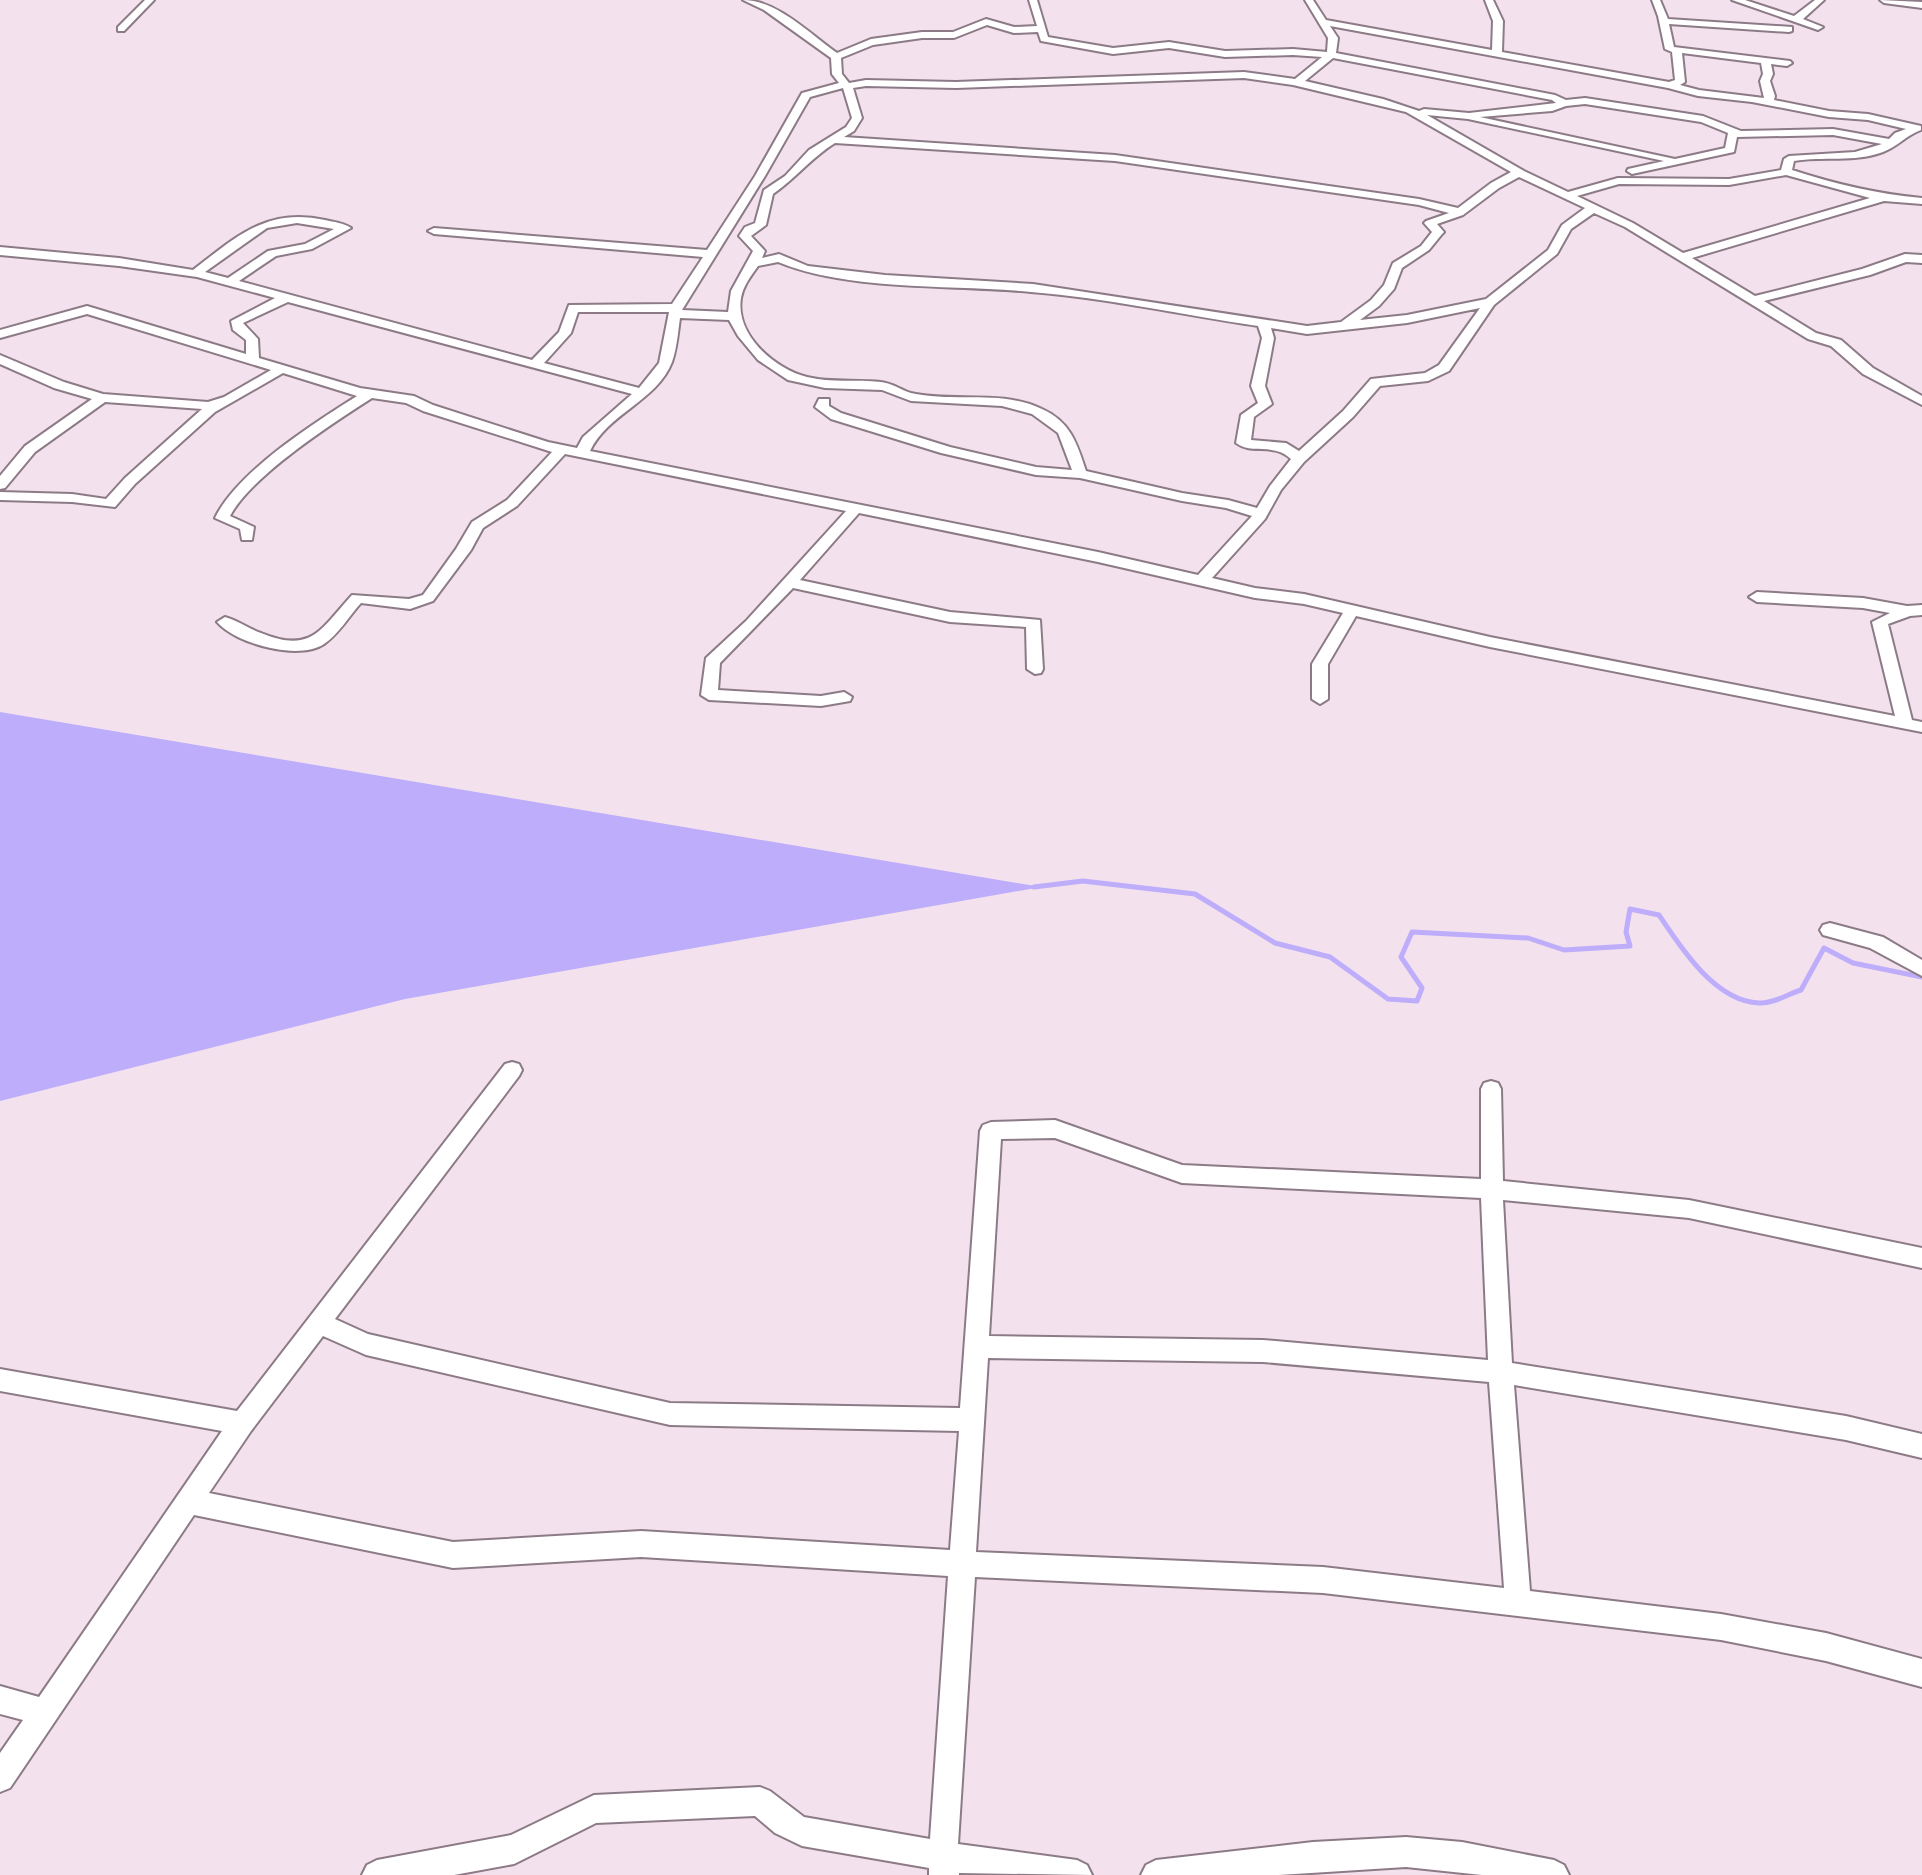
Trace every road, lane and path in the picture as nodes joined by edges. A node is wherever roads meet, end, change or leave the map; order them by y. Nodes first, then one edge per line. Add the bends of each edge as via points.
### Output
1 (150, 0) edge
2 (747, 0) edge
3 (1033, 0) edge
4 (1310, 0) edge
5 (1489, 0) edge
6 (1656, 0) edge
7 (1736, 0) edge
8 (1821, 0) edge
9 (1884, 0) edge
10 (1922, 5) edge
11 (1663, 21) junction
12 (1324, 22) junction
13 (1791, 25) junction
14 (1818, 27) dead end
15 (121, 29) dead end
16 (1042, 29) junction
17 (1677, 51) junction
18 (1497, 53) junction
19 (1331, 55) junction
20 (836, 57) junction
21 (1765, 59) junction
22 (1787, 63) dead end
23 (1297, 83) junction
24 (845, 85) junction
25 (1669, 85) junction
26 (1768, 102) junction
27 (1564, 103) junction
28 (1410, 110) junction
29 (1457, 116) junction
30 (1782, 121) dead end
31 (1919, 128) edge
32 (1803, 132) junction
33 (1738, 133) junction
34 (836, 140) junction
35 (1892, 143) junction
36 (1681, 162) junction
37 (1632, 171) dead end
38 (1786, 172) junction
39 (1520, 173) junction
40 (1569, 195) junction
41 (1885, 198) junction
42 (1922, 201) edge
43 (1595, 207) junction
44 (1460, 212) junction
45 (434, 231) dead end
46 (0, 251) edge
47 (708, 254) junction
48 (1682, 257) junction
49 (1922, 259) edge
50 (752, 263) junction
51 (195, 274) junction
52 (229, 283) junction
53 (285, 299) junction
54 (1751, 301) junction
55 (1490, 302) junction
56 (675, 311) junction
57 (734, 316) junction
58 (1263, 323) junction
59 (1345, 325) junction
60 (0, 334) edge
61 (0, 359) edge
62 (253, 359) junction
63 (535, 363) junction
64 (283, 368) junction
65 (370, 393) junction
66 (642, 393) junction
67 (102, 398) junction
68 (1922, 401) edge
69 (824, 402) dead end
70 (218, 403) junction
71 (562, 449) junction
72 (582, 453) junction
73 (1299, 459) junction
74 (1080, 474) junction
75 (0, 485) edge
76 (0, 496) edge
77 (856, 508) junction
78 (1261, 514) junction
79 (247, 537) dead end
80 (1202, 580) junction
81 (788, 582) junction
82 (1757, 597) dead end
83 (1863, 603) junction
84 (1352, 610) junction
85 (1915, 610) edge
86 (225, 622) dead end
87 (1880, 622) junction
88 (1035, 669) dead end
89 (844, 698) dead end
90 (1320, 699) dead end
91 (1905, 724) junction
92 (1922, 727) edge
93 (1830, 930) dead end
94 (1922, 969) edge
95 (512, 1070) dead end
96 (1491, 1089) dead end
97 (1490, 1189) junction
98 (1922, 1258) edge
99 (318, 1323) junction
100 (978, 1347) junction
101 (1500, 1372) junction
102 (0, 1380) edge
103 (973, 1420) junction
104 (242, 1423) junction
105 (1922, 1446) edge
106 (188, 1501) junction
107 (963, 1564) junction
108 (1518, 1602) junction
109 (1922, 1672) edge
110 (0, 1700) edge
111 (44, 1712) junction
112 (0, 1777) edge
113 (944, 1866) edge
114 (1314, 1867) edge
115 (377, 1875) edge
116 (1077, 1875) edge
117 (1156, 1875) edge
118 (1555, 1875) edge

1 - 15 street
2 - 20 street via 767,8
3 - 16 street
4 - 12 street
5 - 18 street via 1498,21
6 - 11 street
7 - 13 street
8 - 13 street
9 - 10 street
11 - 13 street
11 - 17 street via 1670,49
12 - 18 street
12 - 19 street via 1333,38
13 - 14 street
16 - 19 street via 1044,39 1114,51 1169,45 1225,54
16 - 20 street via 1014,30 986,22 954,35 871,42
17 - 21 street
17 - 25 street via 1680,82
18 - 25 street
19 - 23 street
19 - 27 street via 1463,78
20 - 24 street via 837,74
21 - 22 street
21 - 26 street
23 - 24 street via 1244,75
23 - 28 street
24 - 34 street via 857,118
24 - 47 street via 806,94 760,176
25 - 26 street
26 - 31 street
27 - 29 street via 1552,108
27 - 33 street via 1589,101 1703,119
28 - 29 street
28 - 39 street
29 - 36 street
30 - 32 street
31 - 35 street via 1899,135
32 - 33 street
32 - 35 street via 1833,132
33 - 36 street via 1732,134 1730,150
34 - 44 street via 1135,160
34 - 50 street via 813,152 768,192 760,225 745,236 759,251
35 - 38 street via 1864,154 1809,154 1789,159
36 - 37 street
38 - 40 street via 1729,182 1618,181
38 - 41 street
39 - 40 street
39 - 44 street via 1501,178
40 - 43 street
41 - 42 street
41 - 48 street
43 - 48 street
43 - 55 street via 1566,227 1553,252
44 - 59 street via 1430,223 1438,232 1397,267 1390,286 1375,303
45 - 47 street
46 - 51 street
47 - 56 street
48 - 54 street
49 - 54 street via 1905,258
50 - 57 street via 739,282
50 - 58 street via 779,258 806,269 1033,288
51 - 52 street
51 - 52 street via 262,225 276,220 305,219 345,228 308,247 272,253
52 - 53 street
53 - 62 street via 237,321 237,327 252,339
53 - 63 street
54 - 68 street via 1812,336 1836,343 1868,370
55 - 59 street via 1407,319
55 - 73 street via 1444,368 1428,377 1376,382
56 - 57 street
56 - 63 street via 573,308 565,333
56 - 66 street via 665,363
57 - 74 street via 738,331 755,351 792,379 849,387 885,386 907,397 1004,403 1042,413 1070,437
58 - 59 street via 1307,330
58 - 73 street via 1268,338 1258,386 1265,404 1248,415 1242,443 1286,447
60 - 62 street via 87,310
61 - 67 street
62 - 64 street
63 - 66 street
64 - 65 street
64 - 70 street
65 - 71 street via 409,399
65 - 79 street via 276,457 227,507 222,518 247,527
66 - 72 street via 620,409
67 - 70 street
67 - 75 street via 30,449
69 - 74 street via 822,407 836,416 946,450 1036,471
70 - 76 street via 143,467 110,504
71 - 72 street
71 - 86 street via 512,503 477,525 428,598 410,604 357,598 318,642 301,646 273,644
72 - 77 street
73 - 78 street
74 - 78 street
77 - 80 street
77 - 81 street
78 - 80 street
80 - 84 street
81 - 88 street via 950,617 1034,624
81 - 89 street via 712,662 709,695 821,701
82 - 83 street
83 - 85 street
83 - 87 street
84 - 90 street via 1320,664
84 - 91 street
85 - 87 street
87 - 91 street
91 - 92 street
93 - 94 street via 1877,942
95 - 99 street
96 - 97 street
97 - 98 street via 1689,1209
97 - 100 street via 1182,1174 1055,1129 991,1131
97 - 101 street
99 - 103 street via 366,1343 670,1414
99 - 104 street
100 - 101 street via 1264,1351
100 - 103 street
101 - 105 street via 1846,1428
101 - 108 street
102 - 104 street
103 - 107 street
104 - 106 street
106 - 107 street via 453,1555 641,1544
106 - 111 street
107 - 108 street via 1323,1580
107 - 113 street
108 - 109 street via 1721,1627
110 - 111 street
111 - 112 street
113 - 115 street via 802,1831 785,1824 760,1801 594,1809 514,1849
113 - 116 street
114 - 117 street
114 - 118 street via 1407,1852

